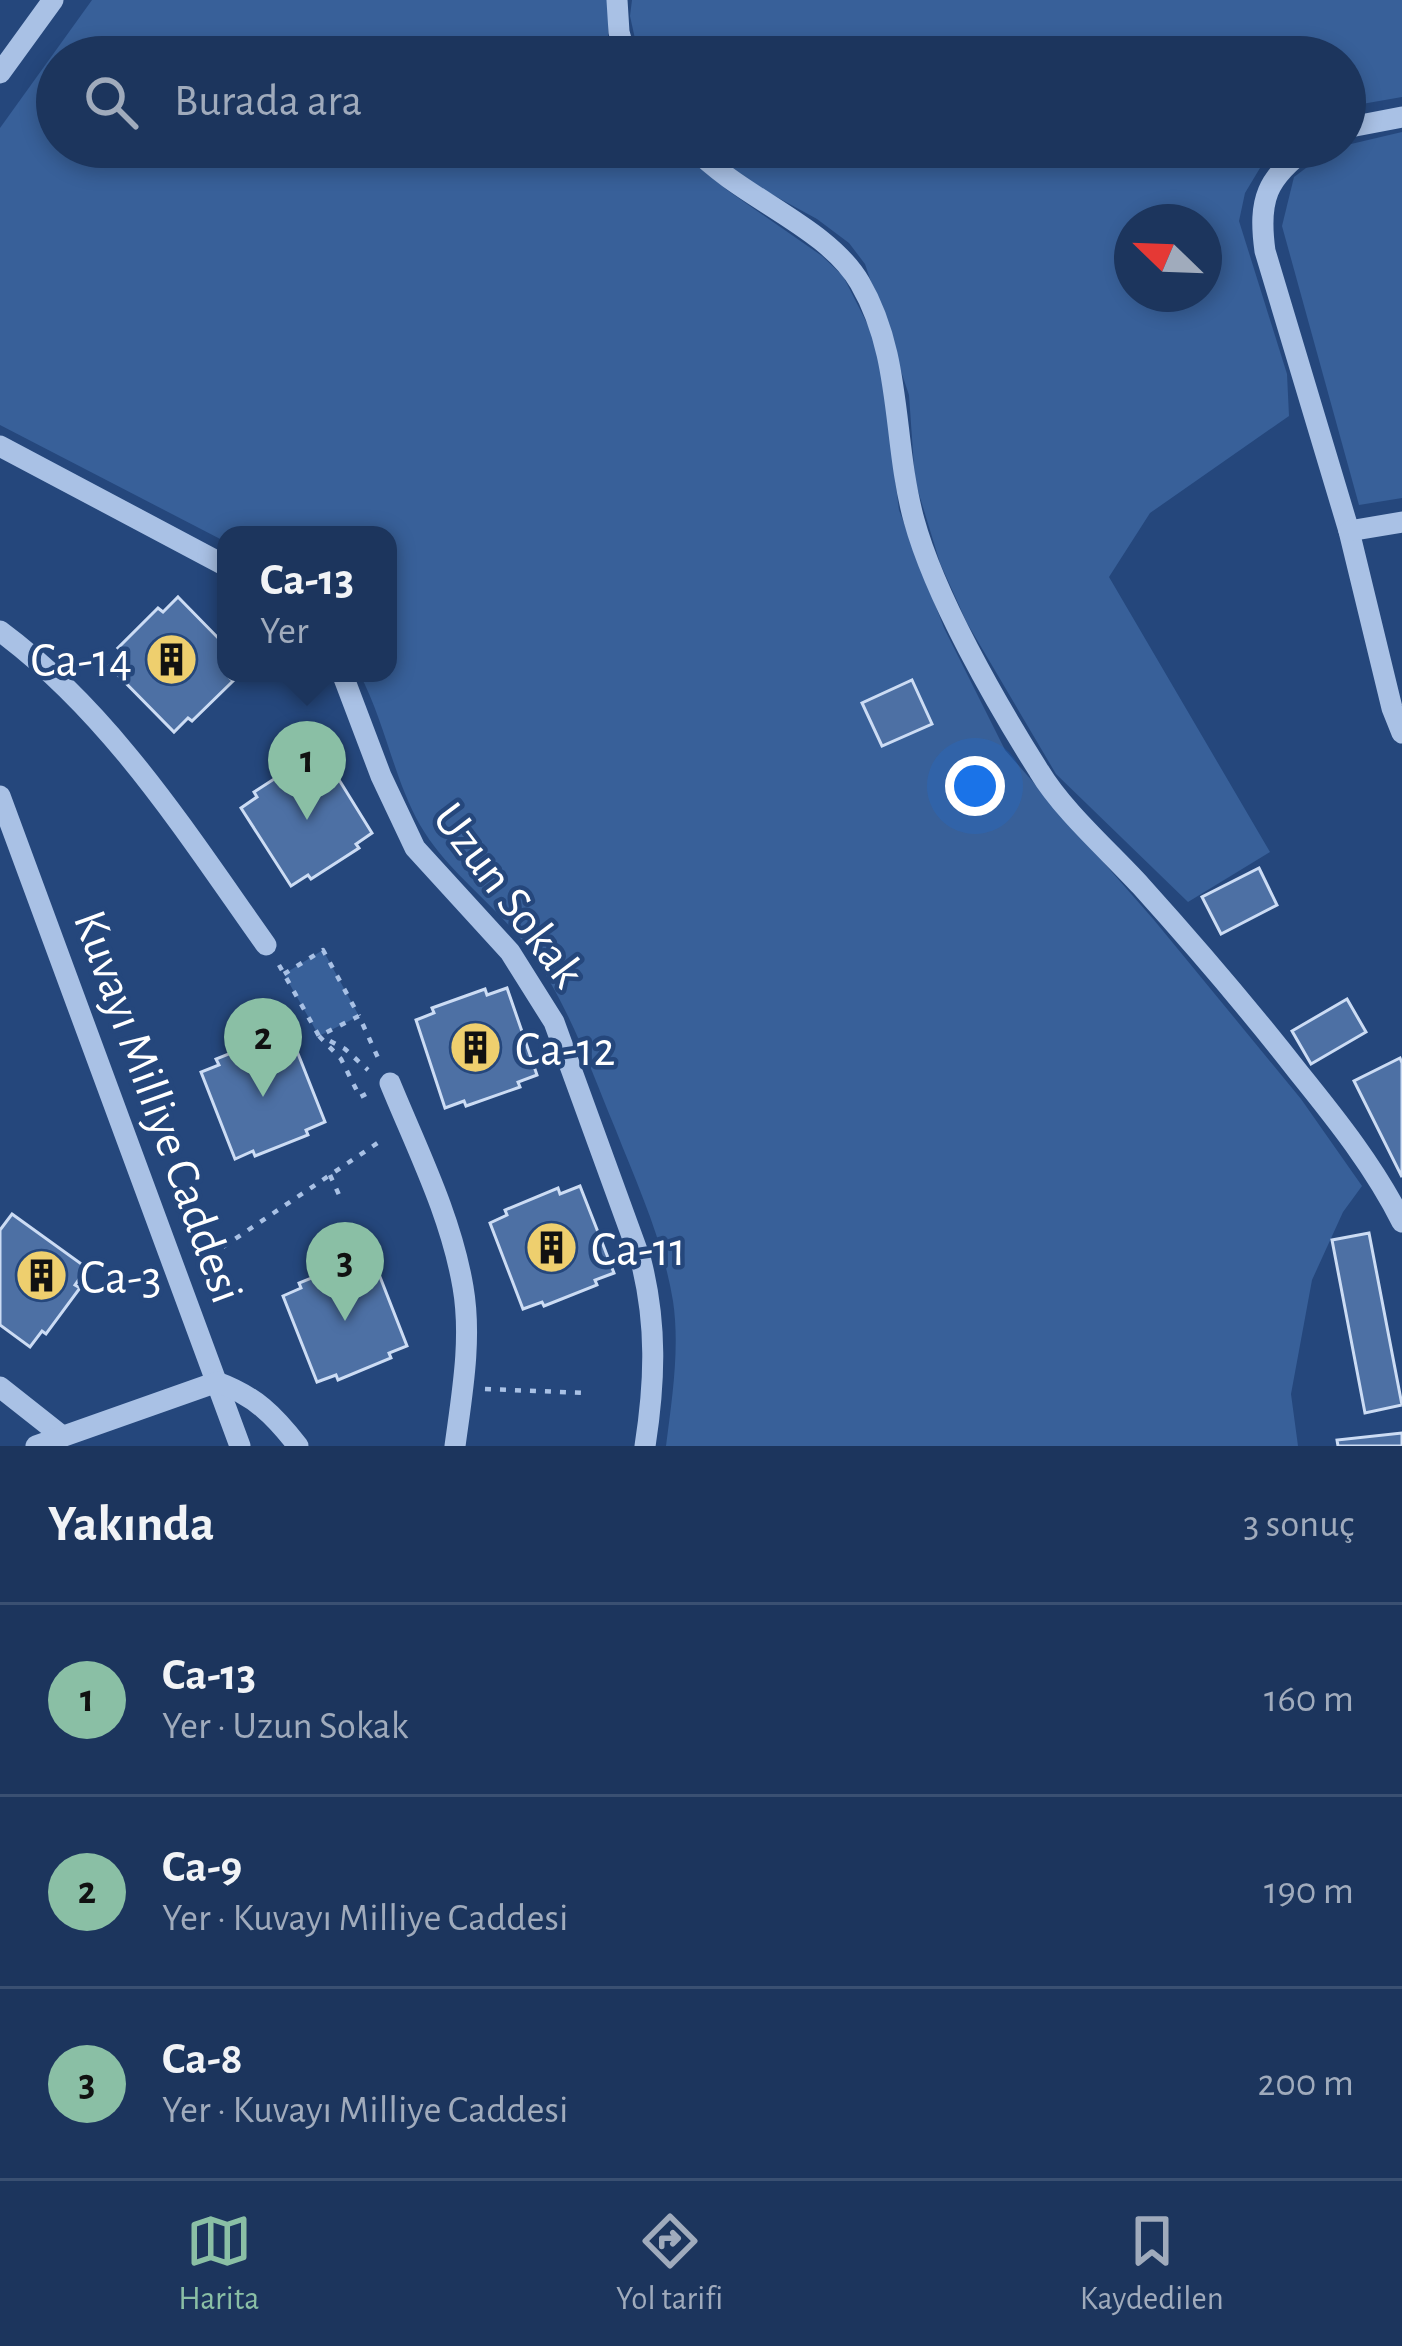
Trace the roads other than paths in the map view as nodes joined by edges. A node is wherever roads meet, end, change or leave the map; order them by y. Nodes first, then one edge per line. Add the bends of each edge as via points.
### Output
1 (53, 0) edge
2 (617, 0) edge
3 (620, 36) edge
4 (0, 73) edge
5 (1402, 117) edge
6 (1366, 124) edge
7 (717, 168) edge
8 (1286, 168) edge
9 (0, 446) edge
10 (1402, 522) edge
11 (1348, 531) junction
12 (217, 561) edge
13 (0, 631) edge
14 (345, 682) edge
15 (1397, 706) edge
16 (1402, 733) edge
17 (0, 796) edge
18 (266, 945) road end
19 (385, 1086) road end
20 (1402, 1222) edge
21 (217, 1382) junction
22 (0, 1388) edge
23 (62, 1436) junction
24 (36, 1446) edge
25 (240, 1446) edge
26 (298, 1446) edge
27 (455, 1446) edge
28 (645, 1446) edge

1 - 4 street
2 - 3 street
5 - 6 street
7 - 20 street via 839,255 860,282 883,332 914,520 934,577 1041,776 1222,975 1342,1126
8 - 11 street via 1270,182 1260,214 1264,251
9 - 12 street
10 - 11 street
11 - 15 street
13 - 18 street via 146,776
14 - 28 street, Uzun Sokak via 415,848 510,952 554,1022 651,1302 654,1390
15 - 16 street
17 - 21 street, Kuvayı Milliye Caddesi
19 - 27 street via 458,1266 466,1326
21 - 23 street
21 - 25 street, Kuvayı Milliye Caddesi
21 - 26 street via 254,1397
22 - 23 street
23 - 24 street

